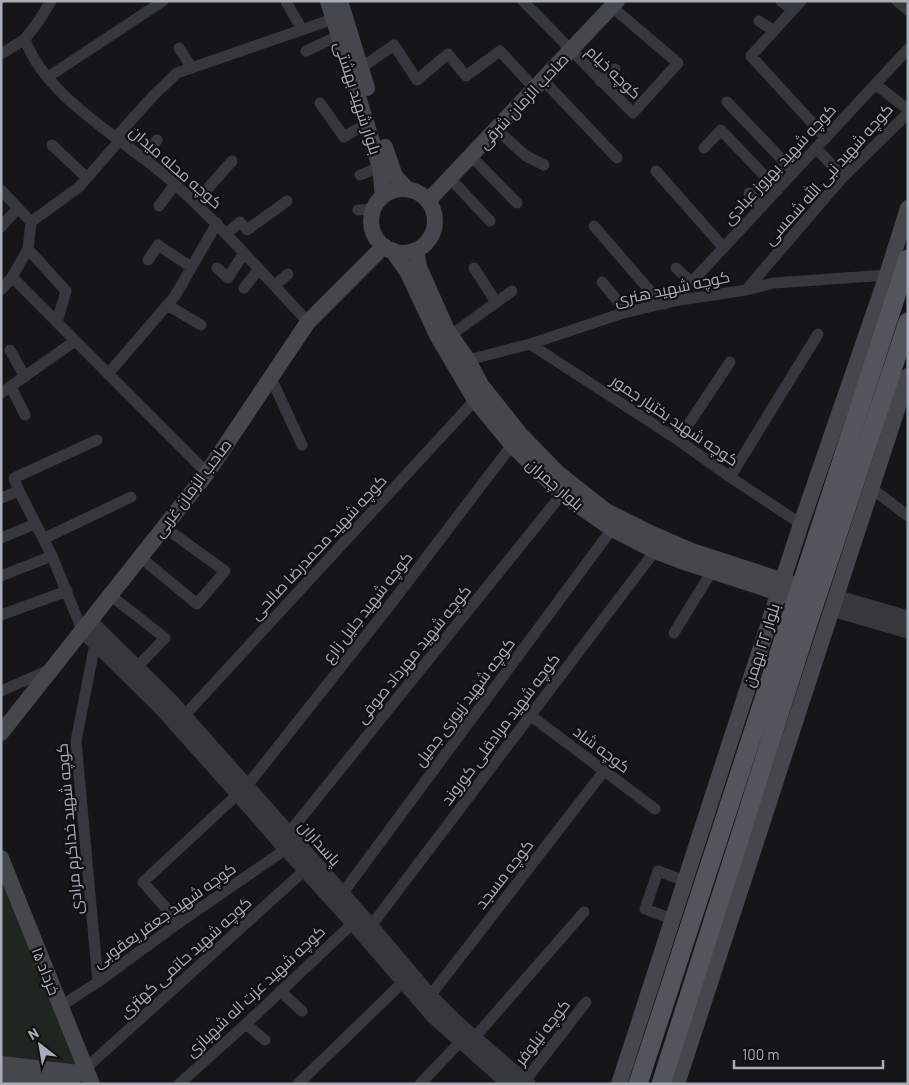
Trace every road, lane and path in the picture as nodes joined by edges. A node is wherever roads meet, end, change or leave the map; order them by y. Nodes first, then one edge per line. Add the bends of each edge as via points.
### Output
1 (51, 1) edge
2 (163, 1) edge
3 (328, 1) edge
4 (340, 1) edge
5 (522, 1) edge
6 (781, 1) edge
7 (897, 1) edge
8 (286, 2) edge
9 (615, 4) edge
10 (797, 5) edge
11 (908, 10) edge
12 (333, 19) junction
13 (759, 21) dead end
14 (302, 29) junction
15 (774, 31) junction
16 (338, 36) junction
17 (25, 39) junction
18 (179, 48) dead end
19 (908, 49) edge
20 (306, 50) dead end
21 (570, 51) junction
22 (1, 54) edge
23 (192, 68) junction
24 (361, 68) junction
25 (615, 69) dead end
26 (48, 77) junction
27 (600, 81) junction
28 (539, 84) junction
29 (875, 84) junction
30 (320, 102) dead end
31 (728, 102) dead end
32 (366, 124) junction
33 (496, 129) junction
34 (826, 138) junction
35 (118, 139) junction
36 (157, 140) dead end
37 (52, 145) dead end
38 (704, 148) dead end
39 (816, 148) junction
40 (471, 156) junction
41 (144, 158) junction
42 (617, 158) dead end
43 (232, 161) dead end
44 (544, 165) dead end
45 (380, 166) junction
46 (656, 171) dead end
47 (794, 172) junction
48 (360, 175) dead end
49 (843, 177) junction
50 (87, 178) junction
51 (450, 178) junction
52 (175, 184) junction
53 (407, 189) junction
54 (1, 190) edge
55 (778, 190) junction
56 (750, 193) dead end
57 (428, 201) junction
58 (287, 202) dead end
59 (195, 203) junction
60 (517, 203) dead end
61 (372, 205) junction
62 (159, 206) dead end
63 (762, 206) junction
64 (18, 208) junction
65 (908, 208) edge
66 (490, 221) dead end
67 (31, 222) junction
68 (217, 224) junction
69 (594, 226) dead end
70 (1, 227) edge
71 (226, 234) junction
72 (388, 248) junction
73 (724, 248) junction
74 (28, 249) junction
75 (416, 250) junction
76 (244, 253) junction
77 (908, 259) edge
78 (148, 260) dead end
79 (191, 267) junction
80 (217, 268) dead end
81 (474, 268) dead end
82 (676, 268) dead end
83 (259, 269) junction
84 (288, 274) dead end
85 (887, 275) junction
86 (12, 277) junction
87 (602, 282) dead end
88 (692, 282) junction
89 (274, 286) junction
90 (244, 288) dead end
91 (1, 290) edge
92 (746, 290) junction
93 (512, 291) dead end
94 (496, 302) junction
95 (670, 303) junction
96 (167, 304) junction
97 (627, 312) junction
98 (57, 322) junction
99 (308, 322) junction
100 (908, 322) edge
101 (201, 325) dead end
102 (818, 334) dead end
103 (451, 335) junction
104 (75, 341) junction
105 (530, 344) junction
106 (10, 350) dead end
107 (468, 360) junction
108 (730, 362) dead end
109 (108, 374) junction
110 (908, 376) edge
111 (25, 377) junction
112 (271, 378) junction
113 (6, 390) edge
114 (475, 400) junction
115 (26, 415) dead end
116 (97, 440) dead end
117 (678, 440) junction
118 (302, 445) dead end
119 (512, 445) junction
120 (207, 473) junction
121 (730, 477) junction
122 (871, 488) junction
123 (19, 491) junction
124 (562, 494) junction
125 (131, 497) dead end
126 (1, 498) edge
127 (908, 516) edge
128 (35, 524) junction
129 (801, 524) junction
130 (164, 527) junction
131 (612, 529) junction
132 (1, 538) edge
133 (43, 540) junction
134 (655, 551) junction
135 (52, 556) junction
136 (140, 557) junction
137 (712, 571) junction
138 (1, 576) edge
139 (789, 589) junction
140 (67, 591) junction
141 (110, 594) junction
142 (825, 600) junction
143 (1, 615) edge
144 (908, 618) edge
145 (86, 625) junction
146 (908, 631) edge
147 (674, 634) dead end
148 (95, 644) junction
149 (137, 667) junction
150 (50, 669) junction
151 (1, 691) edge
152 (184, 716) junction
153 (531, 716) junction
154 (1, 733) edge
155 (604, 771) junction
156 (242, 790) junction
157 (655, 809) dead end
158 (288, 834) junction
159 (286, 849) junction
160 (1, 858) edge
161 (306, 870) junction
162 (685, 881) junction
163 (342, 894) junction
164 (584, 912) dead end
165 (672, 919) junction
166 (179, 923) junction
167 (353, 923) junction
168 (371, 926) junction
169 (98, 982) junction
170 (403, 982) junction
171 (280, 991) junction
172 (430, 996) junction
173 (586, 1002) dead end
174 (61, 1006) junction
175 (302, 1011) dead end
176 (246, 1024) junction
177 (468, 1039) junction
178 (265, 1040) dead end
179 (1, 1064) edge
180 (88, 1075) edge
181 (1, 1076) edge
182 (526, 1082) edge
183 (54, 1083) edge
184 (72, 1084) edge
185 (179, 1084) edge
186 (298, 1084) edge
187 (420, 1084) edge
188 (509, 1084) edge
189 (619, 1084) edge
190 (638, 1084) edge
191 (661, 1084) edge
192 (677, 1084) edge

1 - 17 street
2 - 26 street
3 - 12 main road, بلوار شهید بهشتی
4 - 24 main road, بلوار شهید بهشتی
5 - 21 street, کوچه خیام
6 - 10 street
7 - 11 street
8 - 14 street
9 - 21 main road, صاحب الزمان شرقی
9 - 27 street, کوچه خیام via 678,63 633,113
10 - 15 street
12 - 14 street
12 - 16 main road, بلوار شهید بهشتی
13 - 15 street
14 - 23 street
15 - 34 street via 751,56
16 - 20 street
16 - 32 main road, بلوار شهید بهشتی
17 - 22 street
17 - 26 street, کوچه محله میدان
18 - 23 street
19 - 29 street, کوچه شهید بهروز عبادی
21 - 27 street, کوچه خیام
21 - 28 main road, صاحب الزمان شرقی
23 - 35 street via 177,73 154,95
24 - 28 street via 394,45 417,80 448,54 466,76 500,51
24 - 53 main road, بلوار شهید بهشتی via 391,166
25 - 27 street
26 - 35 street, کوچه محله میدان via 67,99
28 - 33 main road, صاحب الزمان شرقی
28 - 42 street
29 - 34 street, کوچه شهید بهروز عبادی
29 - 49 street, کوچه شهید نبی الله شمسی via 907,112
30 - 32 street via 344,137
31 - 47 street
32 - 45 main road, بلوار شهید بهشتی
33 - 40 main road, صاحب الزمان شرقی
33 - 44 street via 526,156
34 - 39 street, کوچه شهید بهروز عبادی
35 - 41 street, کوچه محله میدان
35 - 50 street
36 - 41 street
37 - 50 street
38 - 55 street via 721,130
39 - 47 street, کوچه شهید بهروز عبادی
39 - 49 street
40 - 51 main road, صاحب الزمان شرقی
40 - 60 street
41 - 52 street, کوچه محله میدان
43 - 59 street
45 - 48 street
45 - 61 main road, بلوار شهید بهشتی
46 - 73 street
47 - 55 street, کوچه شهید بهروز عبادی
49 - 92 street, کوچه شهید نبی الله شمسی
50 - 67 street
51 - 57 main road, صاحب الزمان شرقی
51 - 66 street
52 - 59 street, کوچه محله میدان
52 - 62 street
53 - 57 main road
53 - 61 main road via 391,192
54 - 64 street
55 - 63 street, کوچه شهید بهروز عبادی
56 - 63 street
57 - 75 main road via 435,216 433,232
58 - 71 street via 247,230 240,222
59 - 68 street, کوچه محله میدان
61 - 72 main road via 374,234
63 - 73 street, کوچه شهید بهروز عبادی
64 - 67 street
64 - 70 street
65 - 85 main road, بلوار ۲۲ بهمن
67 - 74 street
68 - 71 street, کوچه محله میدان
68 - 79 street
69 - 95 street via 657,299
71 - 76 street, کوچه محله میدان
72 - 75 main road via 408,252
72 - 99 main road, صاحب الزمان غربی
72 - 114 main road, بلوار چمران via 408,273 438,337
73 - 88 street, کوچه شهید بهروز عبادی
74 - 86 street
74 - 98 street via 66,291
75 - 103 main road, بلوار چمران via 419,266
76 - 80 street via 228,278
76 - 83 street, کوچه محله میدان
77 - 139 main road, بلوار ۲۲ بهمن
78 - 79 street via 158,245
79 - 96 street
81 - 94 street
82 - 88 street
83 - 89 street, کوچه محله میدان
83 - 90 street
84 - 89 street
85 - 92 street, کوچه شهید هنری via 774,282
85 - 129 main road, بلوار ۲۲ بهمن
86 - 91 street
86 - 98 street
87 - 97 street
88 - 95 street, کوچه شهید بهروز عبادی
89 - 99 street, کوچه محله میدان
92 - 95 street, کوچه شهید هنری
93 - 94 street
94 - 103 street
95 - 97 street, کوچه شهید هنری
96 - 101 street
96 - 109 street
97 - 105 street, کوچه شهید هنری
98 - 104 street
99 - 112 main road, صاحب الزمان غربی
100 - 142 main road
102 - 121 street
103 - 107 main road, بلوار چمران
104 - 109 street
104 - 111 street
105 - 107 street, کوچه شهید هنری
105 - 117 street, کوچه شهید بختیار جمور
106 - 111 street
107 - 139 main road, بلوار چمران via 481,384 520,434 558,474 606,511 692,552
108 - 117 street
109 - 120 street
110 - 122 main road
111 - 113 street
112 - 118 street
112 - 120 main road, صاحب الزمان غربی
113 - 115 street
114 - 119 main road, بلوار چمران
114 - 152 street, کوچه شهید محمدرضا صالحی
116 - 123 street via 14,478
117 - 121 street, کوچه شهید بختیار جمور
119 - 124 main road, بلوار چمران
119 - 156 street, کوچه شهید جلیل زارع via 387,609
120 - 130 main road, صاحب الزمان غربی
121 - 129 street, کوچه شهید بختیار جمور
122 - 127 street
122 - 142 main road
123 - 126 street
123 - 128 street
124 - 131 main road, بلوار چمران
124 - 158 street, کوچه شهید مهرداد صوفی
125 - 133 street
128 - 132 street
128 - 133 street
129 - 139 main road, بلوار ۲۲ بهمن
130 - 136 main road, صاحب الزمان غربی
130 - 136 street via 225,571 197,604
131 - 134 main road, بلوار چمران
131 - 163 street, کوچه شهید زیوری جمیل
133 - 135 street
134 - 137 main road, بلوار چمران
134 - 153 street, کوچه شهید مرادقلی کوروند
135 - 138 street
135 - 140 street
136 - 141 main road, صاحب الزمان غربی
137 - 139 main road, بلوار چمران
137 - 147 street
139 - 142 main road, بلوار چمران
139 - 162 main road, بلوار ۲۲ بهمن
139 - 190 main road, بلوار ۲۲ بهمن
140 - 143 street
140 - 145 street
141 - 145 main road, صاحب الزمان غربی
141 - 149 street via 165,638
142 - 144 street
142 - 146 street
142 - 191 main road
142 - 192 main road
145 - 148 street, پاسداران
145 - 149 street, پاسداران
145 - 150 main road, صاحب الزمان غربی
148 - 156 street, پاسداران
148 - 169 street, کوچه شهید خداکرم مرادی via 76,741
149 - 152 street, پاسداران
150 - 151 street
150 - 154 main road, صاحب الزمان غربی
152 - 156 street, پاسداران
153 - 155 street, کوچه شاد
153 - 168 street, کوچه شهید مرادقلی کوروند
155 - 157 street, کوچه شاد
155 - 172 street, کوچه مسجد
156 - 158 street, پاسداران
156 - 159 street, پاسداران
156 - 166 street, کوچه شهید جلیل زارع via 143,882
158 - 163 street, پاسداران
159 - 161 street, پاسداران
159 - 166 street, کوچه شهید جعفر یعقوبی
160 - 174 main road, ۱۵ خرداد
161 - 167 street, پاسداران
161 - 180 street, کوچه شهید حاتمی کهتری
162 - 165 main road, بلوار ۲۲ بهمن
162 - 165 street via 658,872 645,909
163 - 168 street, پاسداران
164 - 177 street
165 - 189 main road, بلوار ۲۲ بهمن
166 - 169 street, کوچه شهید جعفر یعقوبی
167 - 170 street, پاسداران
167 - 171 street, کوچه شهید عزت اله شهبازی
168 - 172 street, پاسداران
169 - 174 street, کوچه شهید جعفر یعقوبی
170 - 177 street, پاسداران via 434,1018
170 - 186 street
171 - 175 street
171 - 176 street, کوچه شهید عزت اله شهبازی
172 - 177 street, پاسداران
173 - 182 street, کوچه نیلوفر
174 - 180 main road, ۱۵ خرداد
176 - 178 street
176 - 185 street, کوچه شهید عزت اله شهبازی
177 - 182 street, پاسداران
177 - 187 street
177 - 188 street, پاسداران
179 - 180 main road
181 - 183 main road
183 - 184 main road

